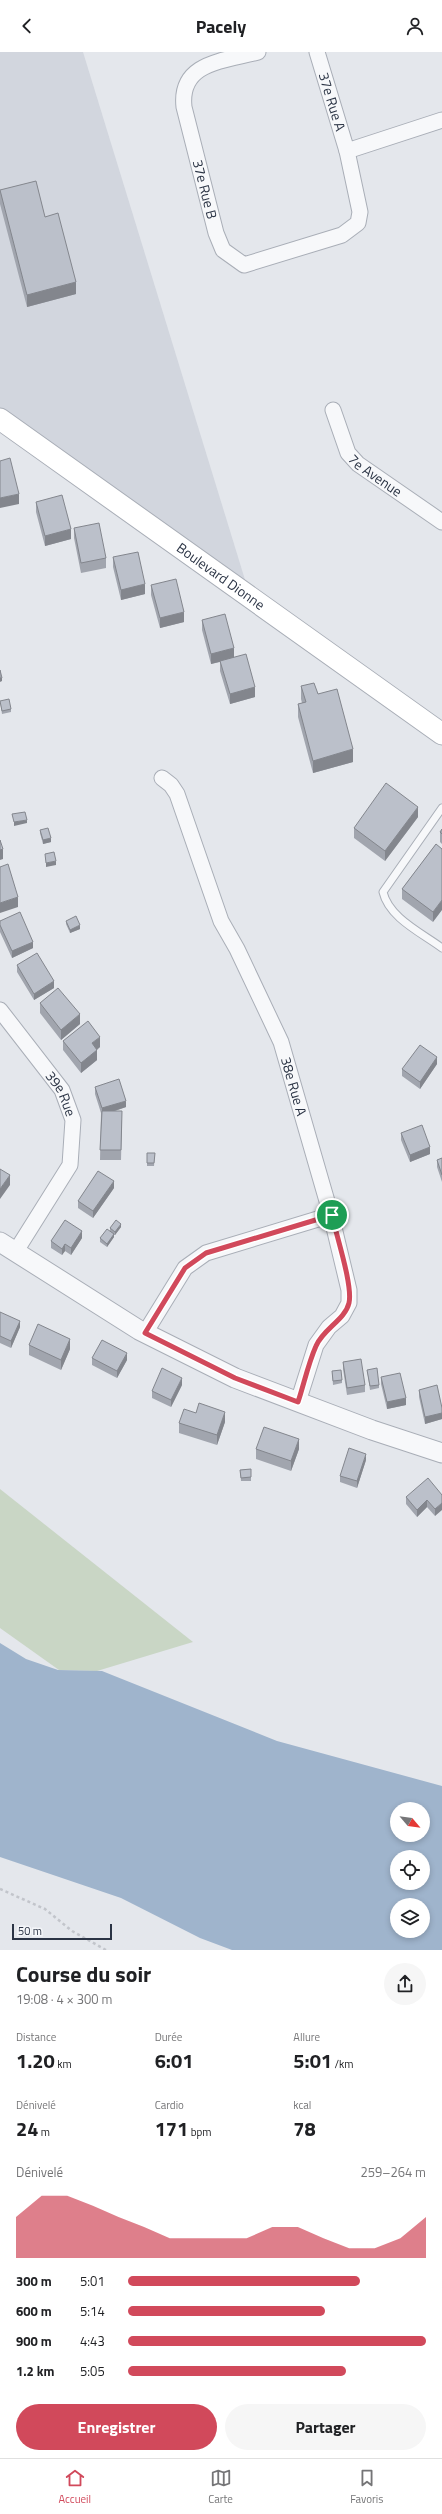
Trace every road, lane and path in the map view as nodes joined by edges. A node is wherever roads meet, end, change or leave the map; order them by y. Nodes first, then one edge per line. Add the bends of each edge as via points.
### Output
1 (258, 52) edge
2 (317, 52) edge
3 (442, 120) edge
4 (347, 151) junction
5 (342, 235) joint
6 (334, 410) dead end
7 (0, 419) edge
8 (442, 522) edge
9 (442, 734) edge
10 (162, 778) dead end
11 (442, 808) edge
12 (442, 948) edge
13 (0, 1010) edge
14 (332, 1215) junction
15 (8, 1246) edge
16 (145, 1333) junction
17 (298, 1402) junction
18 (442, 1453) edge
19 (0, 1889) edge
20 (106, 1950) edge

1 - 5 street, 37e Rue B via 197,69 182,93 216,233 223,250 244,265
2 - 4 street, 37e Rue A
3 - 4 street
4 - 5 street, 37e Rue A via 360,212 358,223
6 - 8 street, 7e Avenue via 348,453 358,464
7 - 9 main road, Boulevard Dionne
10 - 14 street, 38e Rue A via 177,794 221,921 238,949 281,1042
11 - 12 lane via 383,892 385,904 393,912
13 - 15 street, 39e Rue via 62,1090 73,1120 70,1165
14 - 16 street via 206,1253 194,1260 185,1268
14 - 17 street, 38e Rue A via 349,1290 349,1303 342,1316 329,1327 316,1345
15 - 16 street
16 - 17 street via 235,1378
17 - 18 street
19 - 20 path via 45,1909 72,1931

